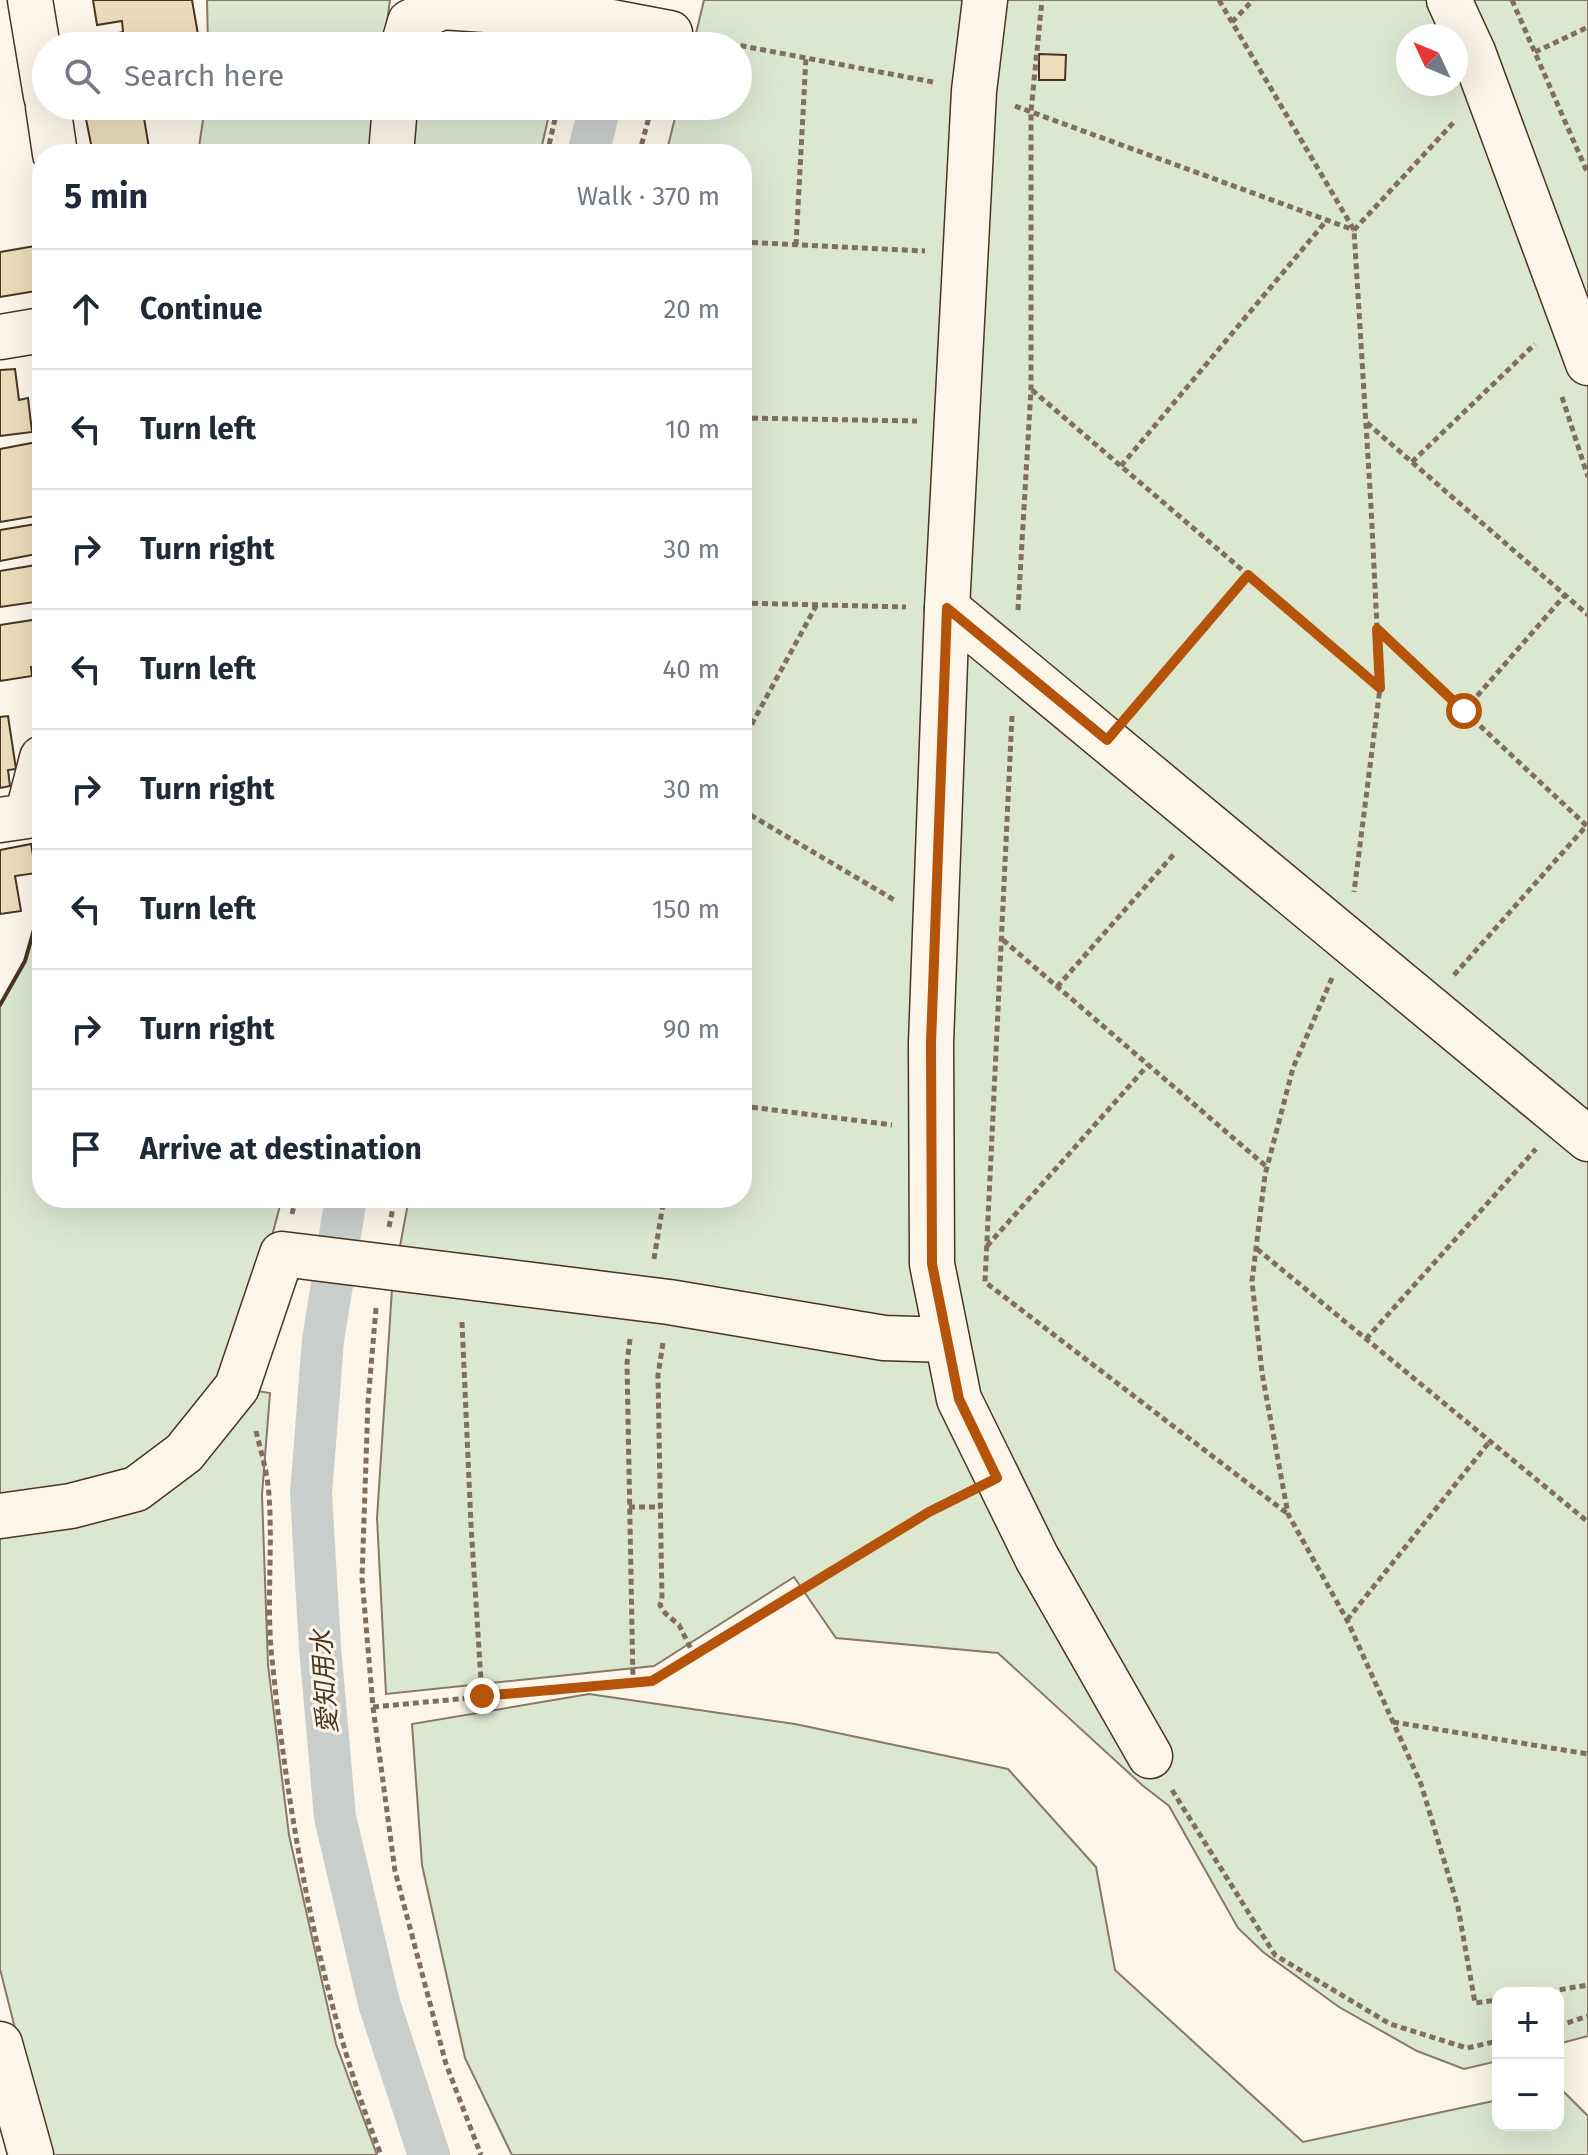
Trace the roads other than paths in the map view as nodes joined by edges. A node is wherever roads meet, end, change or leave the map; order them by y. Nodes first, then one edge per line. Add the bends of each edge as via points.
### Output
1 (30, 0) edge
2 (985, 0) edge
3 (1449, 0) edge
4 (35, 32) edge
5 (407, 32) edge
6 (665, 32) edge
7 (50, 120) edge
8 (394, 120) edge
9 (54, 144) edge
10 (392, 144) edge
11 (32, 332) edge
12 (0, 337) edge
13 (1588, 363) edge
14 (947, 608) junction
15 (32, 797) edge
16 (0, 820) edge
17 (1576, 1129) edge
18 (947, 1340) junction
19 (0, 1516) edge
20 (1150, 1756) road end
21 (0, 2044) edge
22 (31, 2155) edge

1 - 4 street
2 - 14 street via 974,91
3 - 13 street
5 - 6 street via 410,22 442,7 585,17
7 - 9 street
8 - 10 street
11 - 12 street
14 - 17 street
14 - 18 street via 931,1043 932,1264
15 - 16 street via 27,816
18 - 19 street via 884,1338 651,1300 282,1254 237,1387 184,1453 136,1489 71,1506
18 - 20 street via 959,1399 997,1478
21 - 22 street

